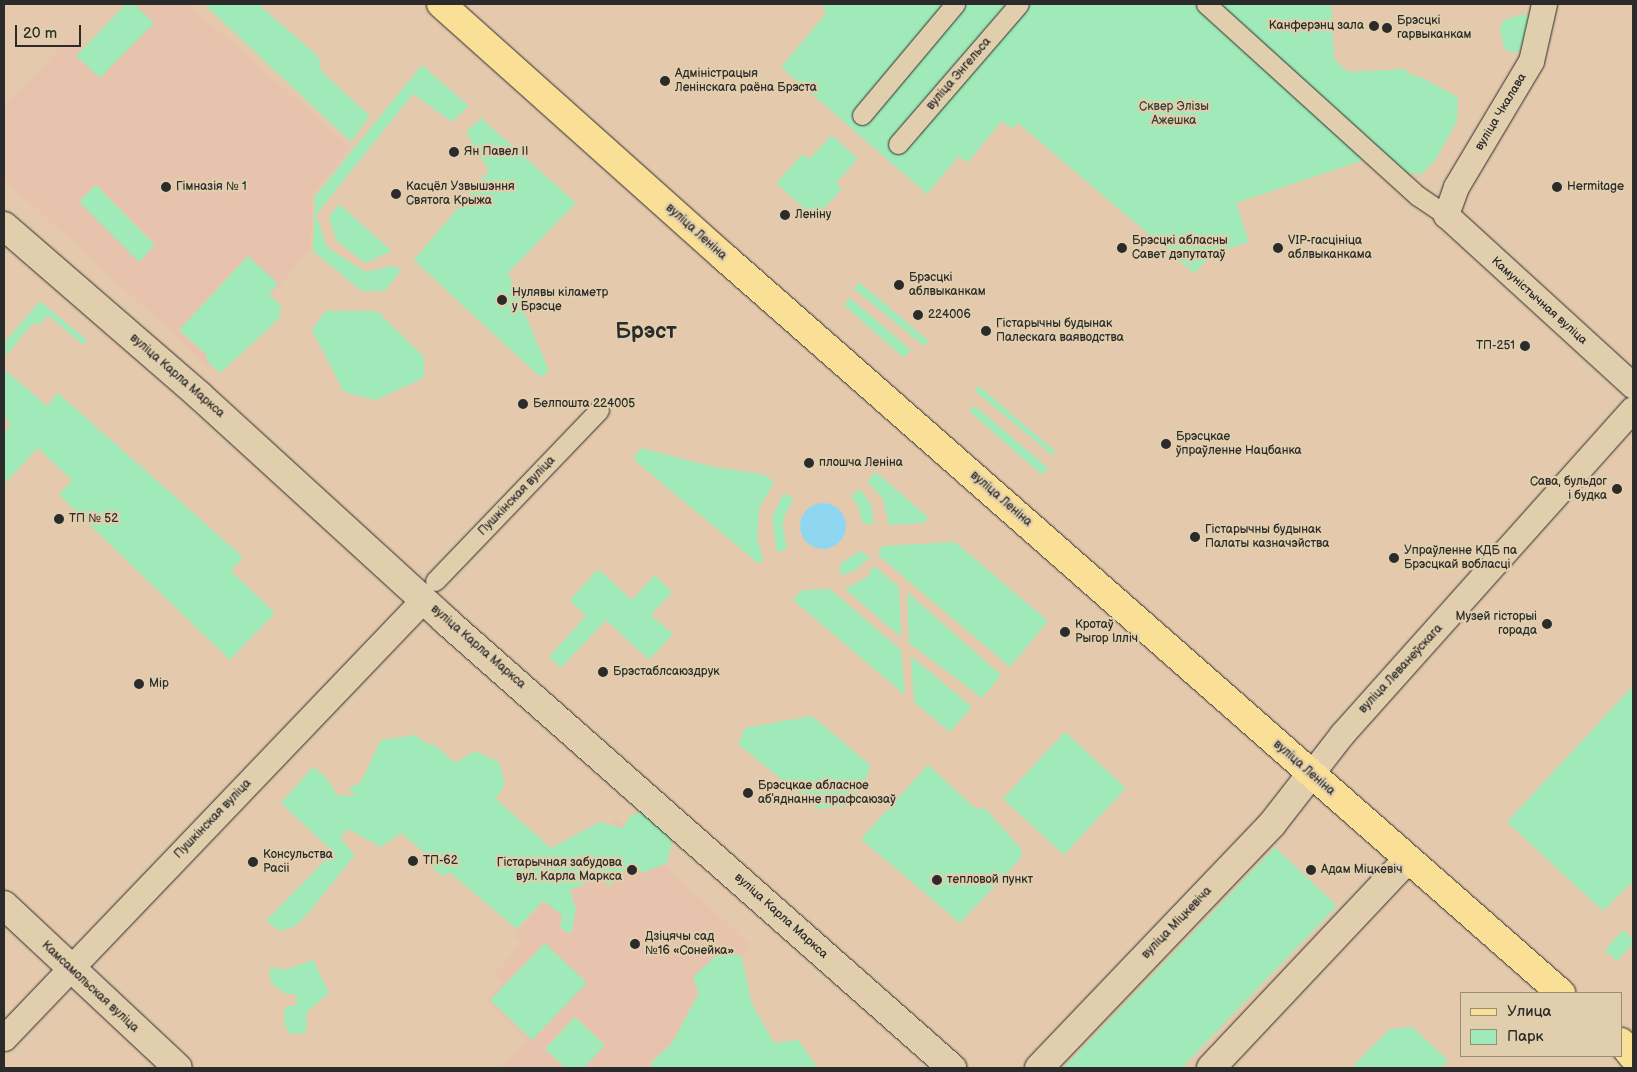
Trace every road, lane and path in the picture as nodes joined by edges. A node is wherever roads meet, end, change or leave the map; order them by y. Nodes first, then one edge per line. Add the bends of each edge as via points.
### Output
1 (441, 4) edge
2 (955, 4) edge
3 (1019, 4) edge
4 (1206, 4) edge
5 (1544, 4) edge
6 (862, 115) dead end
7 (898, 144) dead end
8 (1446, 215) junction
9 (4, 226) edge
10 (1633, 386) edge
11 (1633, 409) edge
12 (599, 410) dead end
13 (429, 591) junction
14 (1311, 774) junction
15 (1408, 859) junction
16 (4, 905) edge
17 (70, 968) junction
18 (1561, 992) edge
19 (4, 1038) edge
20 (1622, 1043) edge
21 (1622, 1043) edge
22 (1633, 1052) edge
23 (1633, 1057) edge
24 (178, 1068) edge
25 (952, 1068) edge
26 (1039, 1068) edge
27 (1211, 1068) edge

1 - 14 main road, вуліца Леніна
2 - 6 street
3 - 7 street, вуліца Энгельса
4 - 8 street via 1418,196
5 - 8 street, вуліца Чкалава via 1531,61 1456,187
8 - 10 street, Камуністычная вуліца
9 - 13 main road, вуліца Карла Маркса
11 - 14 street, вуліца Леванеўскага via 1342,734
12 - 13 street, Пушкінская вуліца
13 - 17 street, Пушкінская вуліца
13 - 25 main road, вуліца Карла Маркса
14 - 15 main road, вуліца Леніна
14 - 26 main road, вуліца Міцкевіча via 1266,830
15 - 18 main road, вуліца Леніна
15 - 27 main road
16 - 17 main road, Камсамольская вуліца
17 - 19 street, Пушкінская вуліца
17 - 24 main road, Камсамольская вуліца
20 - 22 main road
21 - 23 main road

